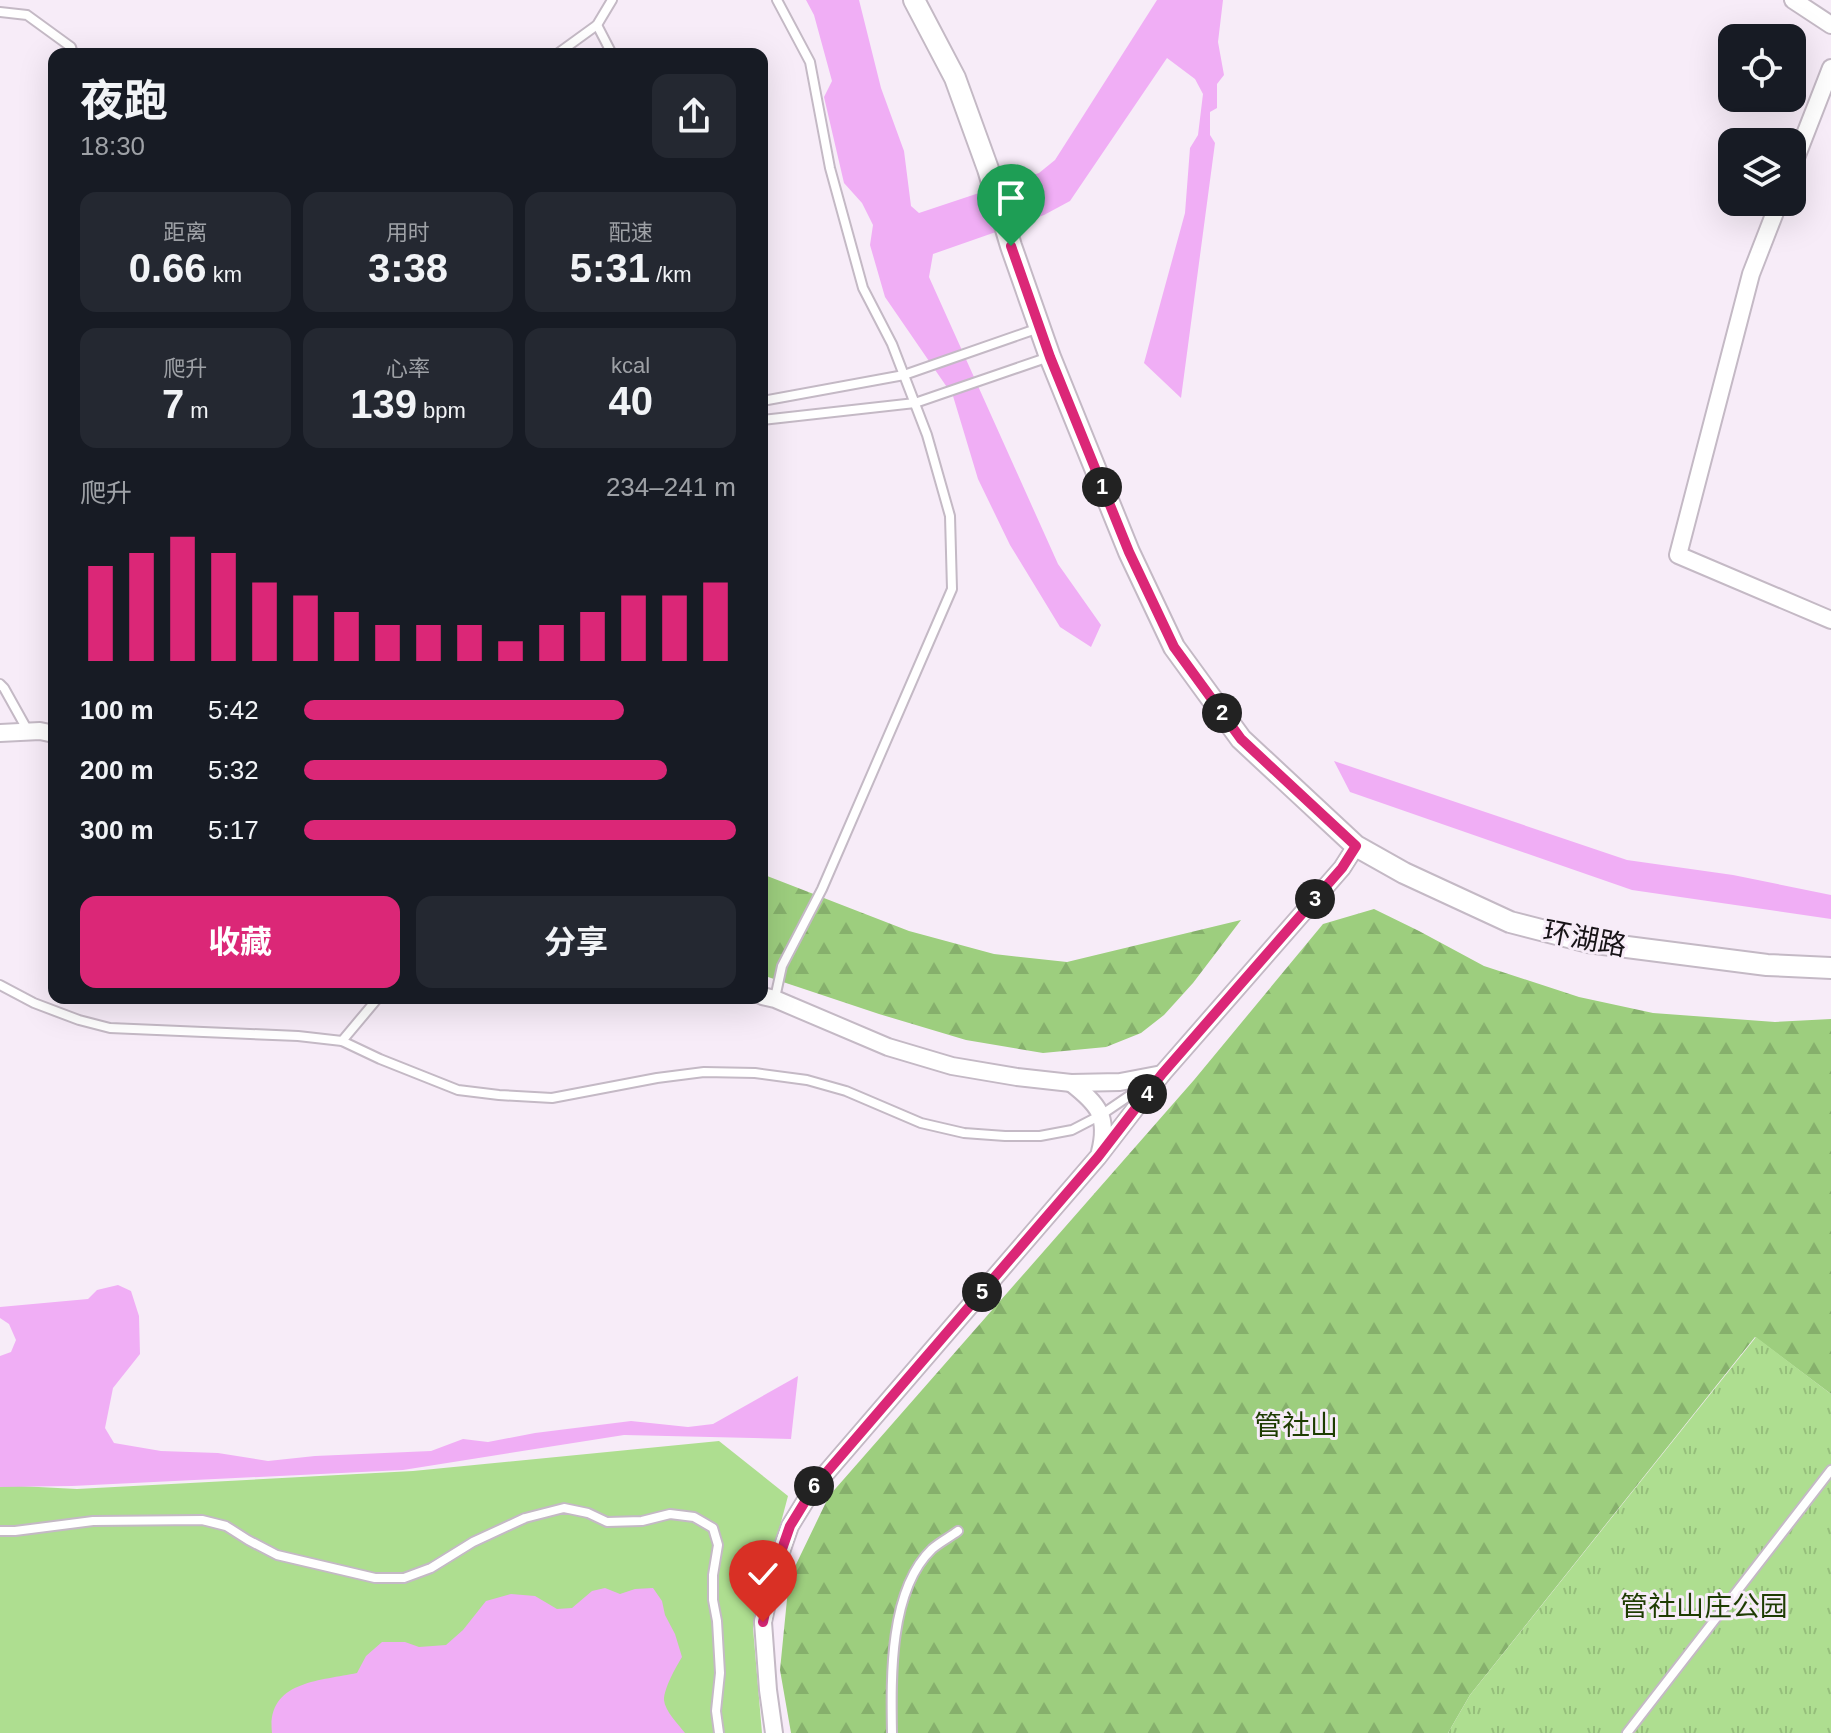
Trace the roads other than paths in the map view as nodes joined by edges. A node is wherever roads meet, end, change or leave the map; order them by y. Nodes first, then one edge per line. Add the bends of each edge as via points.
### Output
1 (612, 0) edge
2 (777, 0) edge
3 (914, 0) edge
4 (1793, 0) edge
5 (0, 12) edge
6 (597, 25) junction
7 (1831, 25) edge
8 (71, 48) edge
9 (565, 48) edge
10 (609, 48) edge
11 (1831, 68) edge
12 (1806, 132) edge
13 (1774, 216) edge
14 (1040, 328) junction
15 (1050, 357) junction
16 (904, 375) junction
17 (768, 400) edge
18 (915, 403) junction
19 (768, 419) edge
20 (1831, 620) edge
21 (0, 684) edge
22 (29, 732) junction
23 (0, 733) edge
24 (48, 733) edge
25 (1356, 846) junction
26 (1831, 968) edge
27 (0, 985) edge
28 (768, 998) edge
29 (373, 1004) edge
30 (342, 1041) junction
31 (1162, 1074) junction
32 (1071, 1083) junction
33 (1101, 1115) junction
34 (1098, 1157) junction
35 (1831, 1470) edge
36 (0, 1531) edge
37 (958, 1531) dead end
38 (719, 1733) edge
39 (774, 1733) edge
40 (892, 1733) edge
41 (1627, 1733) edge

1 - 6 lane
2 - 16 lane via 810,62 830,168 863,288
3 - 14 street, 环湖路 via 955,78
4 - 7 street
5 - 8 lane via 27,15
6 - 9 lane
6 - 10 lane
11 - 12 street
13 - 20 street via 1751,274 1678,555
14 - 15 street, 环湖路
14 - 16 lane
15 - 18 lane
15 - 25 street, 环湖路 via 1129,552 1174,647 1241,739
16 - 17 lane
16 - 18 lane
18 - 19 lane
18 - 28 lane via 950,516 952,589 822,889
21 - 22 lane
22 - 23 street
22 - 24 street
25 - 26 street, 环湖路 via 1523,926 1588,942
25 - 31 street
27 - 30 lane via 34,1003 110,1028
28 - 32 street via 888,1047 952,1066
29 - 30 lane
30 - 33 lane via 458,1090 499,1095 552,1098 704,1072 755,1073 846,1091 921,1123 964,1133 1040,1136 1072,1130
31 - 32 street
31 - 33 lane
31 - 34 street
32 - 33 street
33 - 34 street via 1105,1134
34 - 39 street via 814,1487 790,1526 763,1622
35 - 41 lane
36 - 38 lane via 93,1521 202,1520 226,1526 277,1555 375,1578 404,1578 525,1518 564,1508 607,1522 670,1514 694,1517 713,1528 718,1545 713,1600
37 - 40 lane via 932,1549 913,1574 899,1616 891,1673

